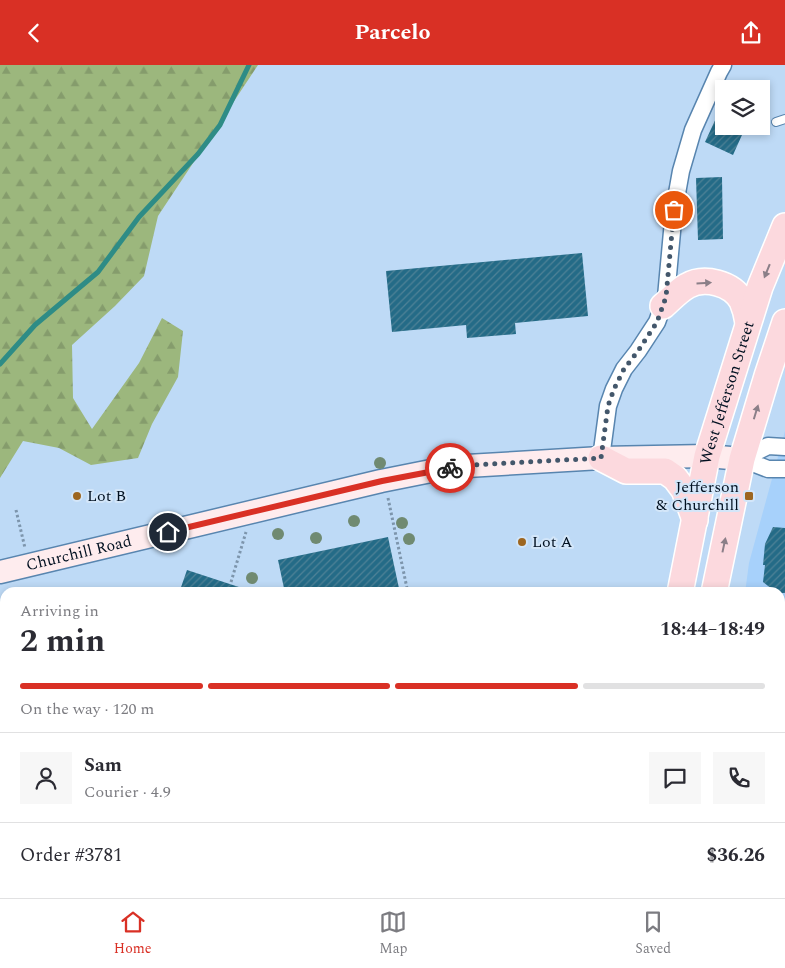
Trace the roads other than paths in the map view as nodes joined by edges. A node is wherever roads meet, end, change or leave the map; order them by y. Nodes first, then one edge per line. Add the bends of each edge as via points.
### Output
1 (723, 65) edge
2 (785, 119) edge
3 (776, 122) dead end
4 (785, 226) edge
5 (663, 306) junction
6 (785, 322) edge
7 (748, 323) junction
8 (785, 447) edge
9 (707, 457) junction
10 (601, 458) junction
11 (742, 459) junction
12 (785, 469) edge
13 (695, 520) junction
14 (0, 572) edge
15 (681, 587) edge
16 (715, 587) edge

1 - 5 street via 693,130 681,171
2 - 3 lane
4 -> 7 main road, West Jefferson Street
5 -> 7 main road via 687,286 711,282 728,287 738,296
5 - 10 street via 657,322 614,389 608,406
11 -> 6 main road, West Jefferson Street
7 - 9 main road, West Jefferson Street
8 - 11 street via 768,446
9 - 10 street, Churchill Road
9 - 11 street, Churchill Road
9 - 13 main road, West Jefferson Street
10 - 13 main road via 626,471 665,471 684,490
10 - 14 street, Churchill Road via 472,465 431,471
11 - 12 street via 768,469
16 -> 11 main road, West Jefferson Street
13 - 15 main road, West Jefferson Street

